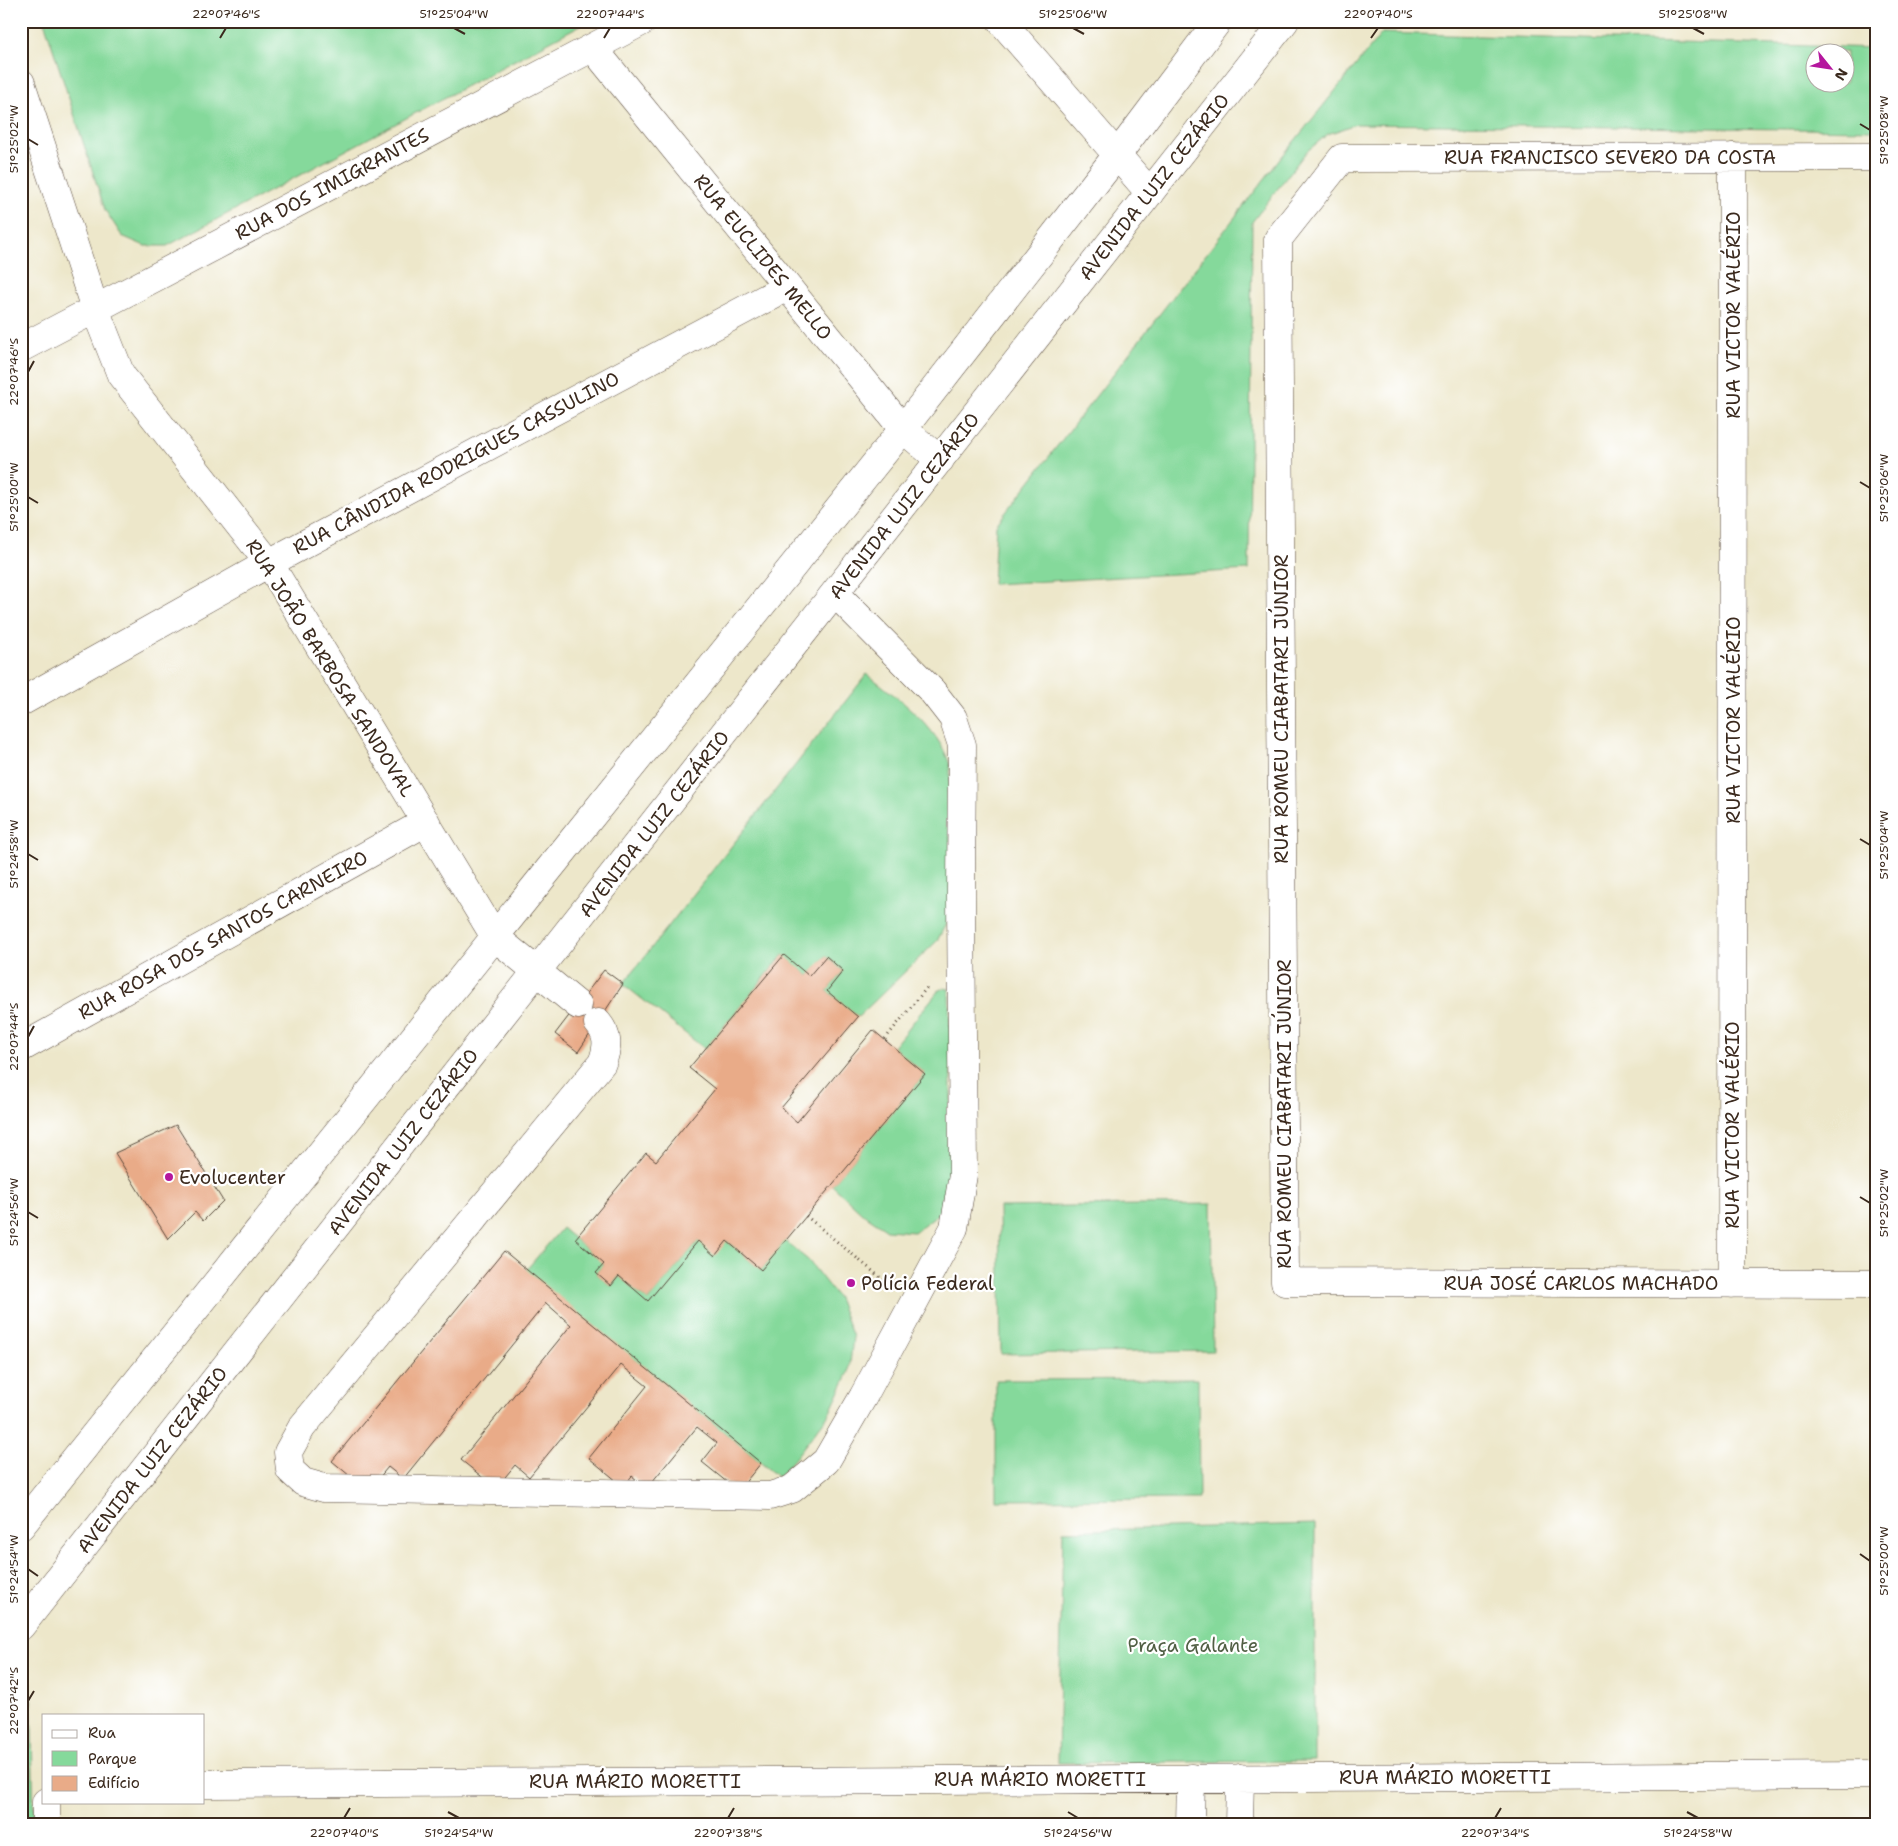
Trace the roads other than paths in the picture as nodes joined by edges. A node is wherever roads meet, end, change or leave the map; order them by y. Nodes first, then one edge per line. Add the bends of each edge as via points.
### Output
1 (643, 21) edge
2 (1001, 21) edge
3 (1218, 21) edge
4 (1285, 21) edge
5 (592, 48) junction
6 (21, 83) edge
7 (1117, 155) junction
8 (1733, 157) junction
9 (1877, 157) edge
10 (1342, 158) joint
11 (1150, 193) junction
12 (787, 288) junction
13 (95, 308) junction
14 (21, 348) edge
15 (903, 429) junction
16 (940, 460) junction
17 (268, 563) junction
18 (835, 593) junction
19 (21, 702) edge
20 (426, 822) junction
21 (495, 937) junction
22 (537, 971) junction
23 (578, 1005) dead end
24 (598, 1023) dead end
25 (21, 1048) edge
26 (1285, 1282) joint
27 (1732, 1284) junction
28 (1877, 1284) edge
29 (21, 1526) edge
30 (21, 1626) edge
31 (1877, 1775) edge
32 (1191, 1778) junction
33 (1240, 1778) junction
34 (205, 1784) edge
35 (46, 1804) edge
36 (46, 1825) edge
37 (1190, 1825) edge
38 (1239, 1825) edge

1 - 5 street, RUA DOS IMIGRANTES
2 - 7 street
3 - 7 street
4 - 11 street, AVENIDA LUIZ CEZÁRIO
5 - 12 street, RUA EUCLIDES MELLO
5 - 13 street, RUA DOS IMIGRANTES
6 - 13 street, RUA JOÃO BARBOSA SANDOVAL
7 - 11 street
7 - 15 street
8 - 9 street, RUA FRANCISCO SEVERO DA COSTA
8 - 10 street, RUA FRANCISCO SEVERO DA COSTA
8 - 27 street, RUA VICTOR VALÉRIO
10 - 26 street, RUA ROMEU CIABATARI JÚNIOR via 1278,239
11 - 16 street, AVENIDA LUIZ CEZÁRIO
12 - 15 street, RUA EUCLIDES MELLO
12 - 17 street, RUA CÂNDIDA RODRIGUES CASSULINO
13 - 14 street, RUA DOS IMIGRANTES
13 - 17 street, RUA JOÃO BARBOSA SANDOVAL via 121,374
15 - 16 street, RUA EUCLIDES MELLO
15 - 21 street
16 - 18 street, AVENIDA LUIZ CEZÁRIO
17 - 19 street, RUA CÂNDIDA RODRIGUES CASSULINO
17 - 20 street, RUA JOÃO BARBOSA SANDOVAL
18 - 22 street, AVENIDA LUIZ CEZÁRIO
18 - 24 street via 932,691 953,718 962,745 963,1175 954,1228 826,1461 792,1489 770,1496 324,1488 303,1482 290,1470 288,1452 302,1426 602,1063 608,1040
20 - 21 street, RUA JOÃO BARBOSA SANDOVAL
20 - 25 street, RUA ROSA DOS SANTOS CARNEIRO
21 - 22 street, RUA JOÃO BARBOSA SANDOVAL
21 - 29 street
22 - 23 street, RUA JOÃO BARBOSA SANDOVAL
22 - 30 street, AVENIDA LUIZ CEZÁRIO
26 - 27 street, RUA JOSÉ CARLOS MACHADO
27 - 28 street, RUA JOSÉ CARLOS MACHADO
31 - 33 street, RUA MÁRIO MORETTI
32 - 33 street, RUA MÁRIO MORETTI
32 - 34 street, RUA MÁRIO MORETTI
32 - 37 street
33 - 38 street
35 - 36 street

